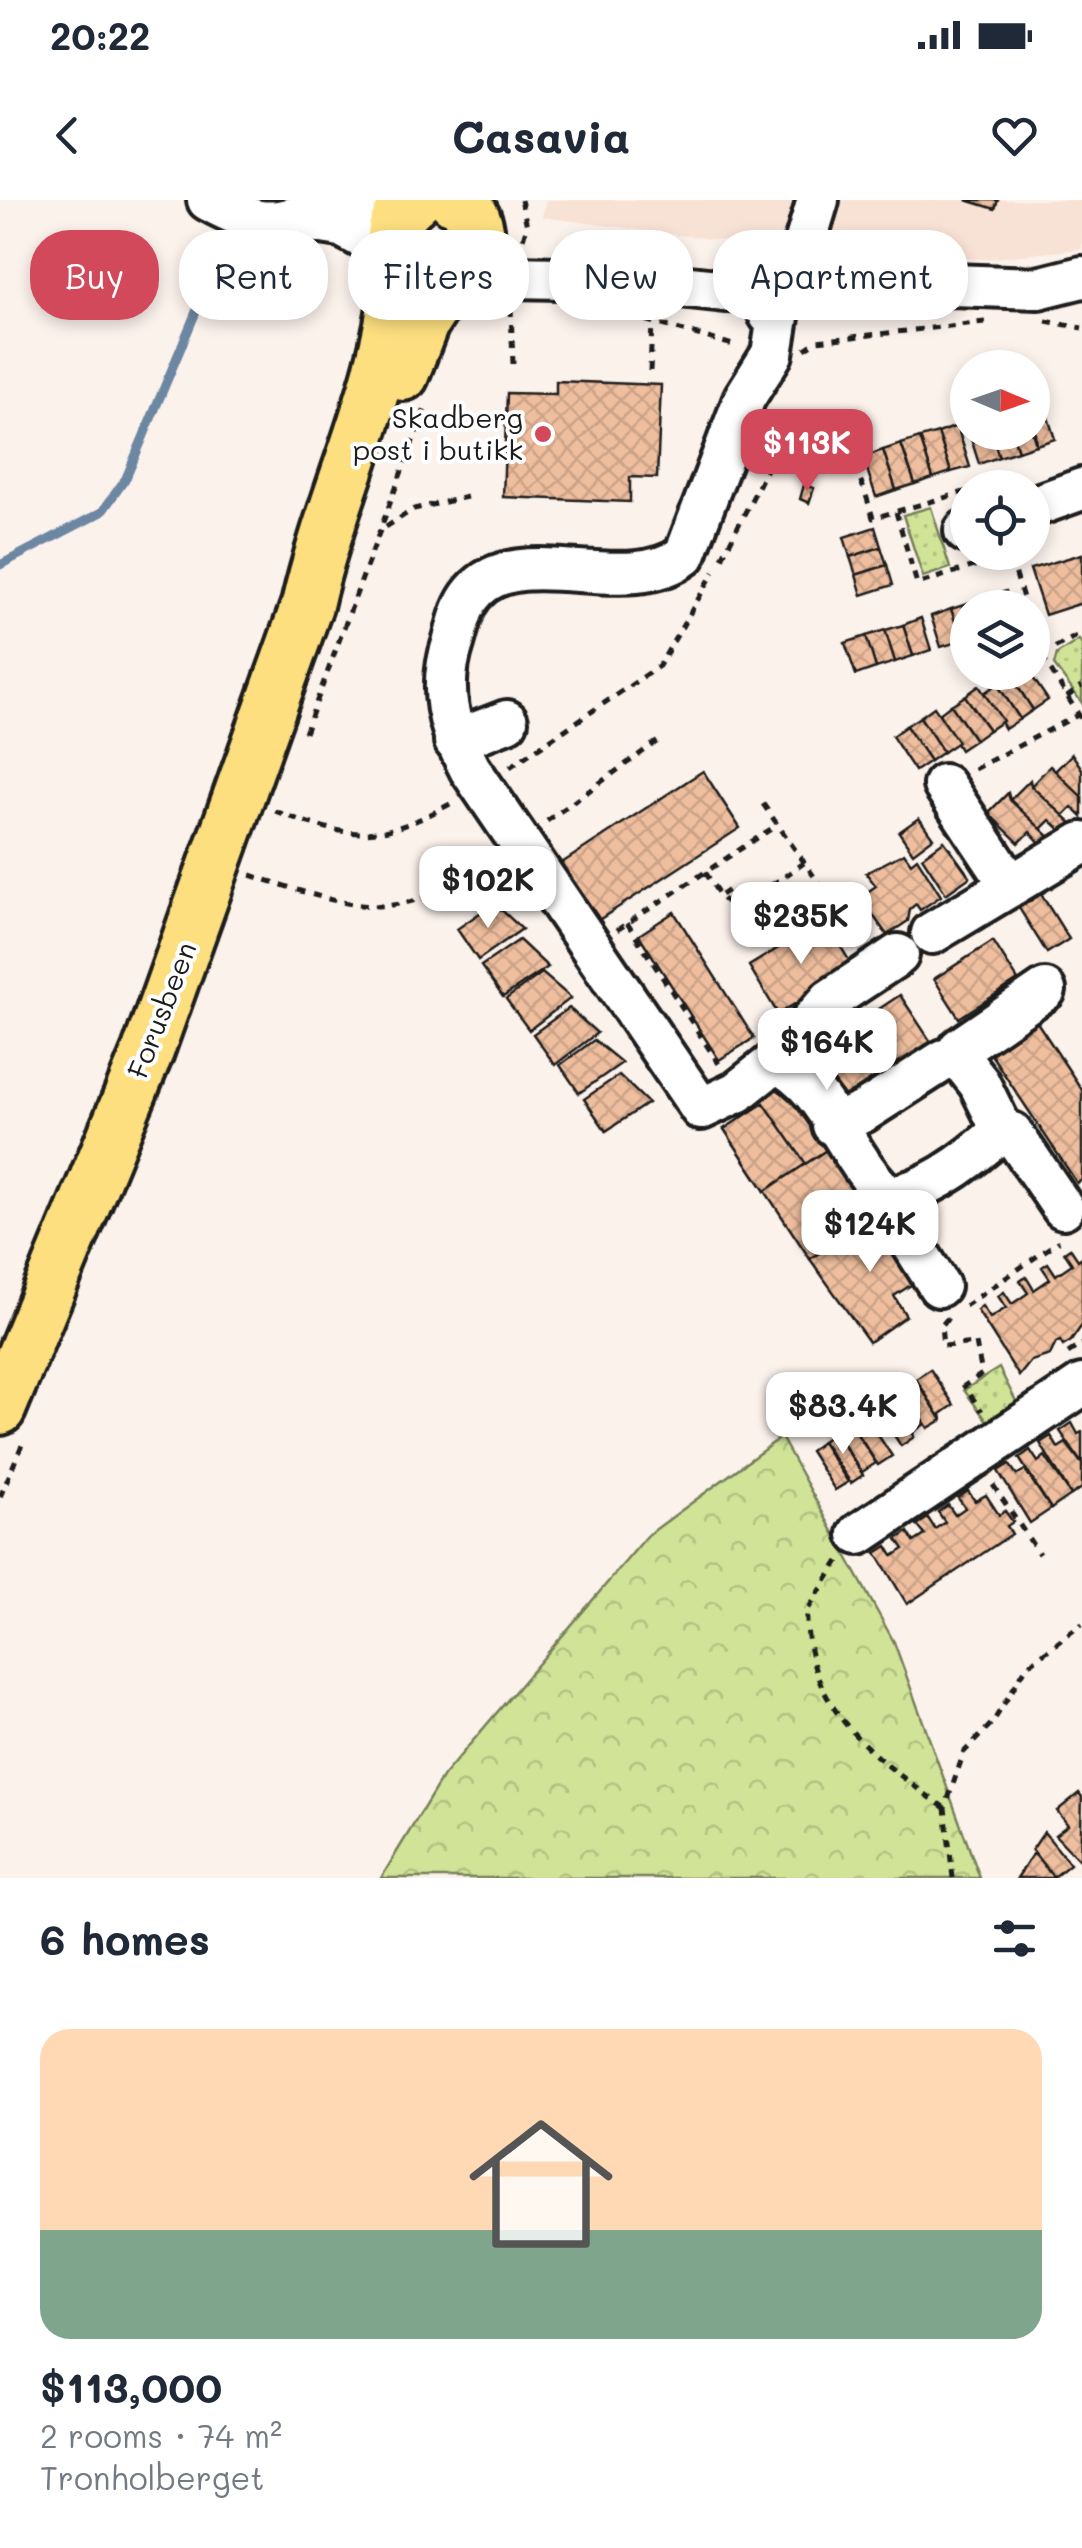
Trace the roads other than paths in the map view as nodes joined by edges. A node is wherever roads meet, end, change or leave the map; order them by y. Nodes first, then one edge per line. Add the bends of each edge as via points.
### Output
1 (208, 200) edge
2 (414, 200) edge
3 (818, 200) edge
4 (481, 217) edge
5 (299, 219) junction
6 (352, 230) edge
7 (394, 230) edge
8 (809, 230) edge
9 (549, 266) edge
10 (1082, 274) edge
11 (968, 282) edge
12 (391, 320) edge
13 (425, 320) edge
14 (777, 320) edge
15 (1082, 489) edge
16 (1050, 501) edge
17 (307, 605) junction
18 (507, 721) dead end
19 (454, 741) junction
20 (944, 785) road end
21 (1082, 843) edge
22 (1009, 882) junction
23 (932, 933) dead end
24 (888, 962) road end
25 (1045, 990) dead end
26 (960, 1059) junction
27 (775, 1062) junction
28 (833, 1125) junction
29 (1002, 1130) junction
30 (889, 1196) junction
31 (1065, 1221) road end
32 (939, 1286) dead end
33 (1082, 1385) edge
34 (0, 1409) edge
35 (848, 1542) road end

1 - 5 street, Forusbeen via 244,220
2 - 5 street, Forusbeen via 343,204
2 - 7 main road, Forusbeen
3 - 8 street
4 - 9 street
5 - 6 street, Forusbeen
10 - 11 street via 1037,267
12 - 17 main road, Forusbeen
13 - 17 main road, Forusbeen via 336,552
14 - 19 street via 759,407 693,544 672,566 648,574 516,571 474,591 446,670
15 - 16 street
17 - 34 main road, Forusbeen via 148,1051
18 - 19 street
19 - 27 street via 512,846 701,1109
20 - 22 street
21 - 22 street
22 - 23 street
24 - 27 street via 830,1000
25 - 26 street via 960,1048
26 - 28 street via 944,1060
26 - 29 street
27 - 28 street via 812,1088
28 - 30 street
29 - 30 street via 914,1193
29 - 31 street via 1012,1133
30 - 32 street via 890,1210
33 - 35 street

